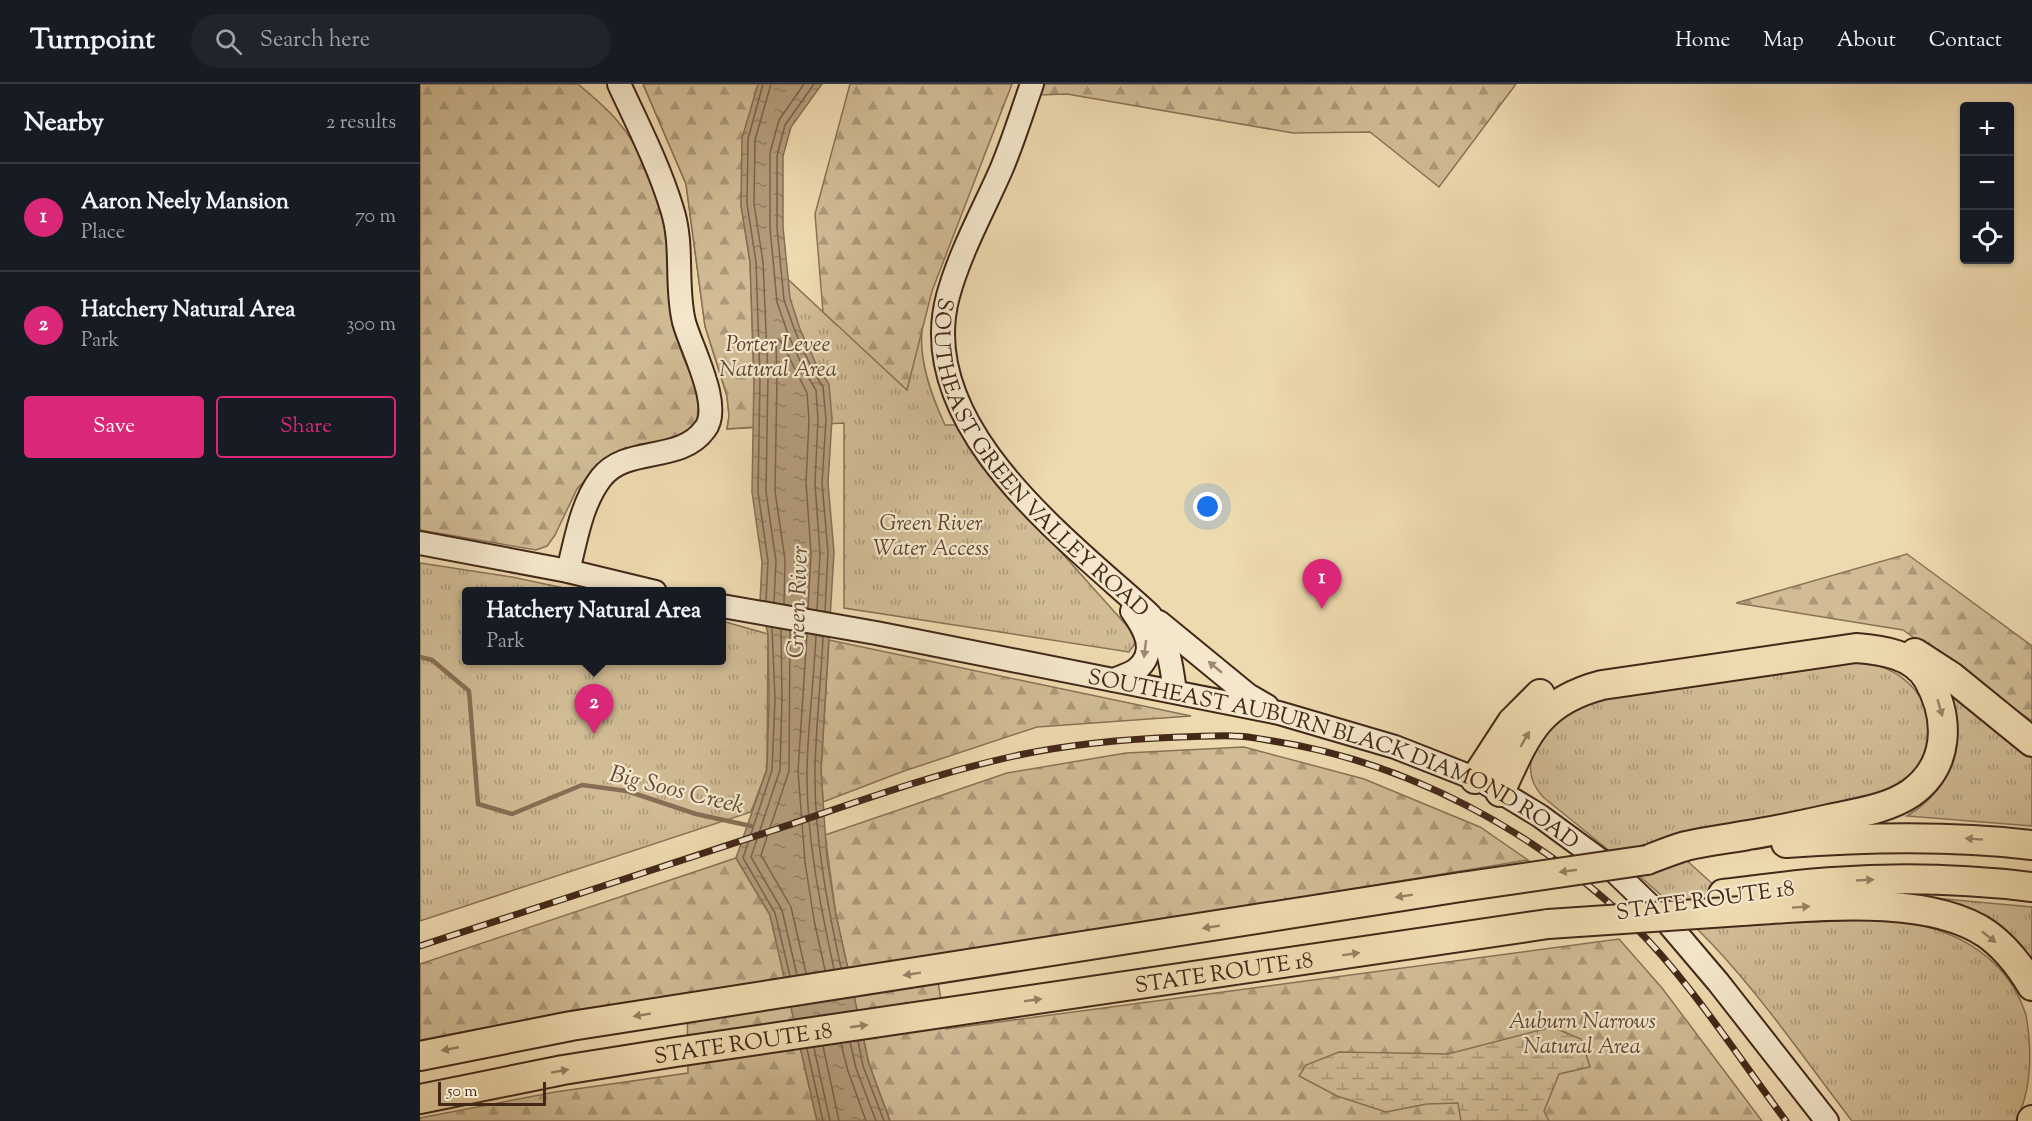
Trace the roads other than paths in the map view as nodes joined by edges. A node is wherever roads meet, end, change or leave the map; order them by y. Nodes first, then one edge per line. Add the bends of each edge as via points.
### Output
1 (620, 84) edge
2 (1032, 84) edge
3 (420, 543) edge
4 (1095, 566) junction
5 (568, 571) junction
6 (638, 587) edge
7 (726, 607) edge
8 (1150, 615) junction
9 (1114, 680) junction
10 (1175, 692) junction
11 (1279, 713) junction
12 (2032, 742) edge
13 (1475, 779) junction
14 (1500, 792) junction
15 (2032, 844) edge
16 (1693, 849) junction
17 (2032, 887) edge
18 (1733, 903) junction
19 (2032, 986) edge
20 (420, 1056) edge
21 (420, 1100) edge
22 (1827, 1121) edge

1 - 5 street via 662,178 678,228 680,299 711,402 711,419 697,438 683,447 614,466 602,476 583,513
2 - 4 street, SOUTHEAST GREEN VALLEY ROAD via 1002,167 955,274 943,322 947,370 966,420 982,446 1022,495
3 - 5 street
4 - 8 street, SOUTHEAST GREEN VALLEY ROAD
4 -> 9 street via 1145,631 1148,648 1136,670
5 - 6 street
7 - 9 street, SOUTHEAST AUBURN BLACK DIAMOND ROAD
8 - 10 street, SOUTHEAST GREEN VALLEY ROAD via 1167,645
11 -> 8 street via 1248,695
9 - 10 street, SOUTHEAST AUBURN BLACK DIAMOND ROAD
10 - 11 street, SOUTHEAST AUBURN BLACK DIAMOND ROAD
11 - 13 street, SOUTHEAST AUBURN BLACK DIAMOND ROAD via 1395,747
12 - 13 highway via 1921,656 1878,640 1839,639 1585,671 1563,679 1524,708
13 - 14 street, SOUTHEAST AUBURN BLACK DIAMOND ROAD
14 -> 16 highway via 1523,742 1543,714 1585,689 1856,648 1898,654 1925,675 1941,710 1941,754 1928,778 1909,794 1872,809
14 - 22 street, SOUTHEAST AUBURN BLACK DIAMOND ROAD via 1611,868 1667,922
15 -> 16 highway, STATE ROUTE 18 via 1895,838
16 -> 20 highway, STATE ROUTE 18, bridge via 1647,860 571,1026
18 -> 17 highway, STATE ROUTE 18 via 1833,882 1991,882
18 -> 19 highway via 1861,906 1944,915 1987,934 2020,967
21 -> 18 highway, STATE ROUTE 18, bridge via 563,1070 676,1052 1511,929

